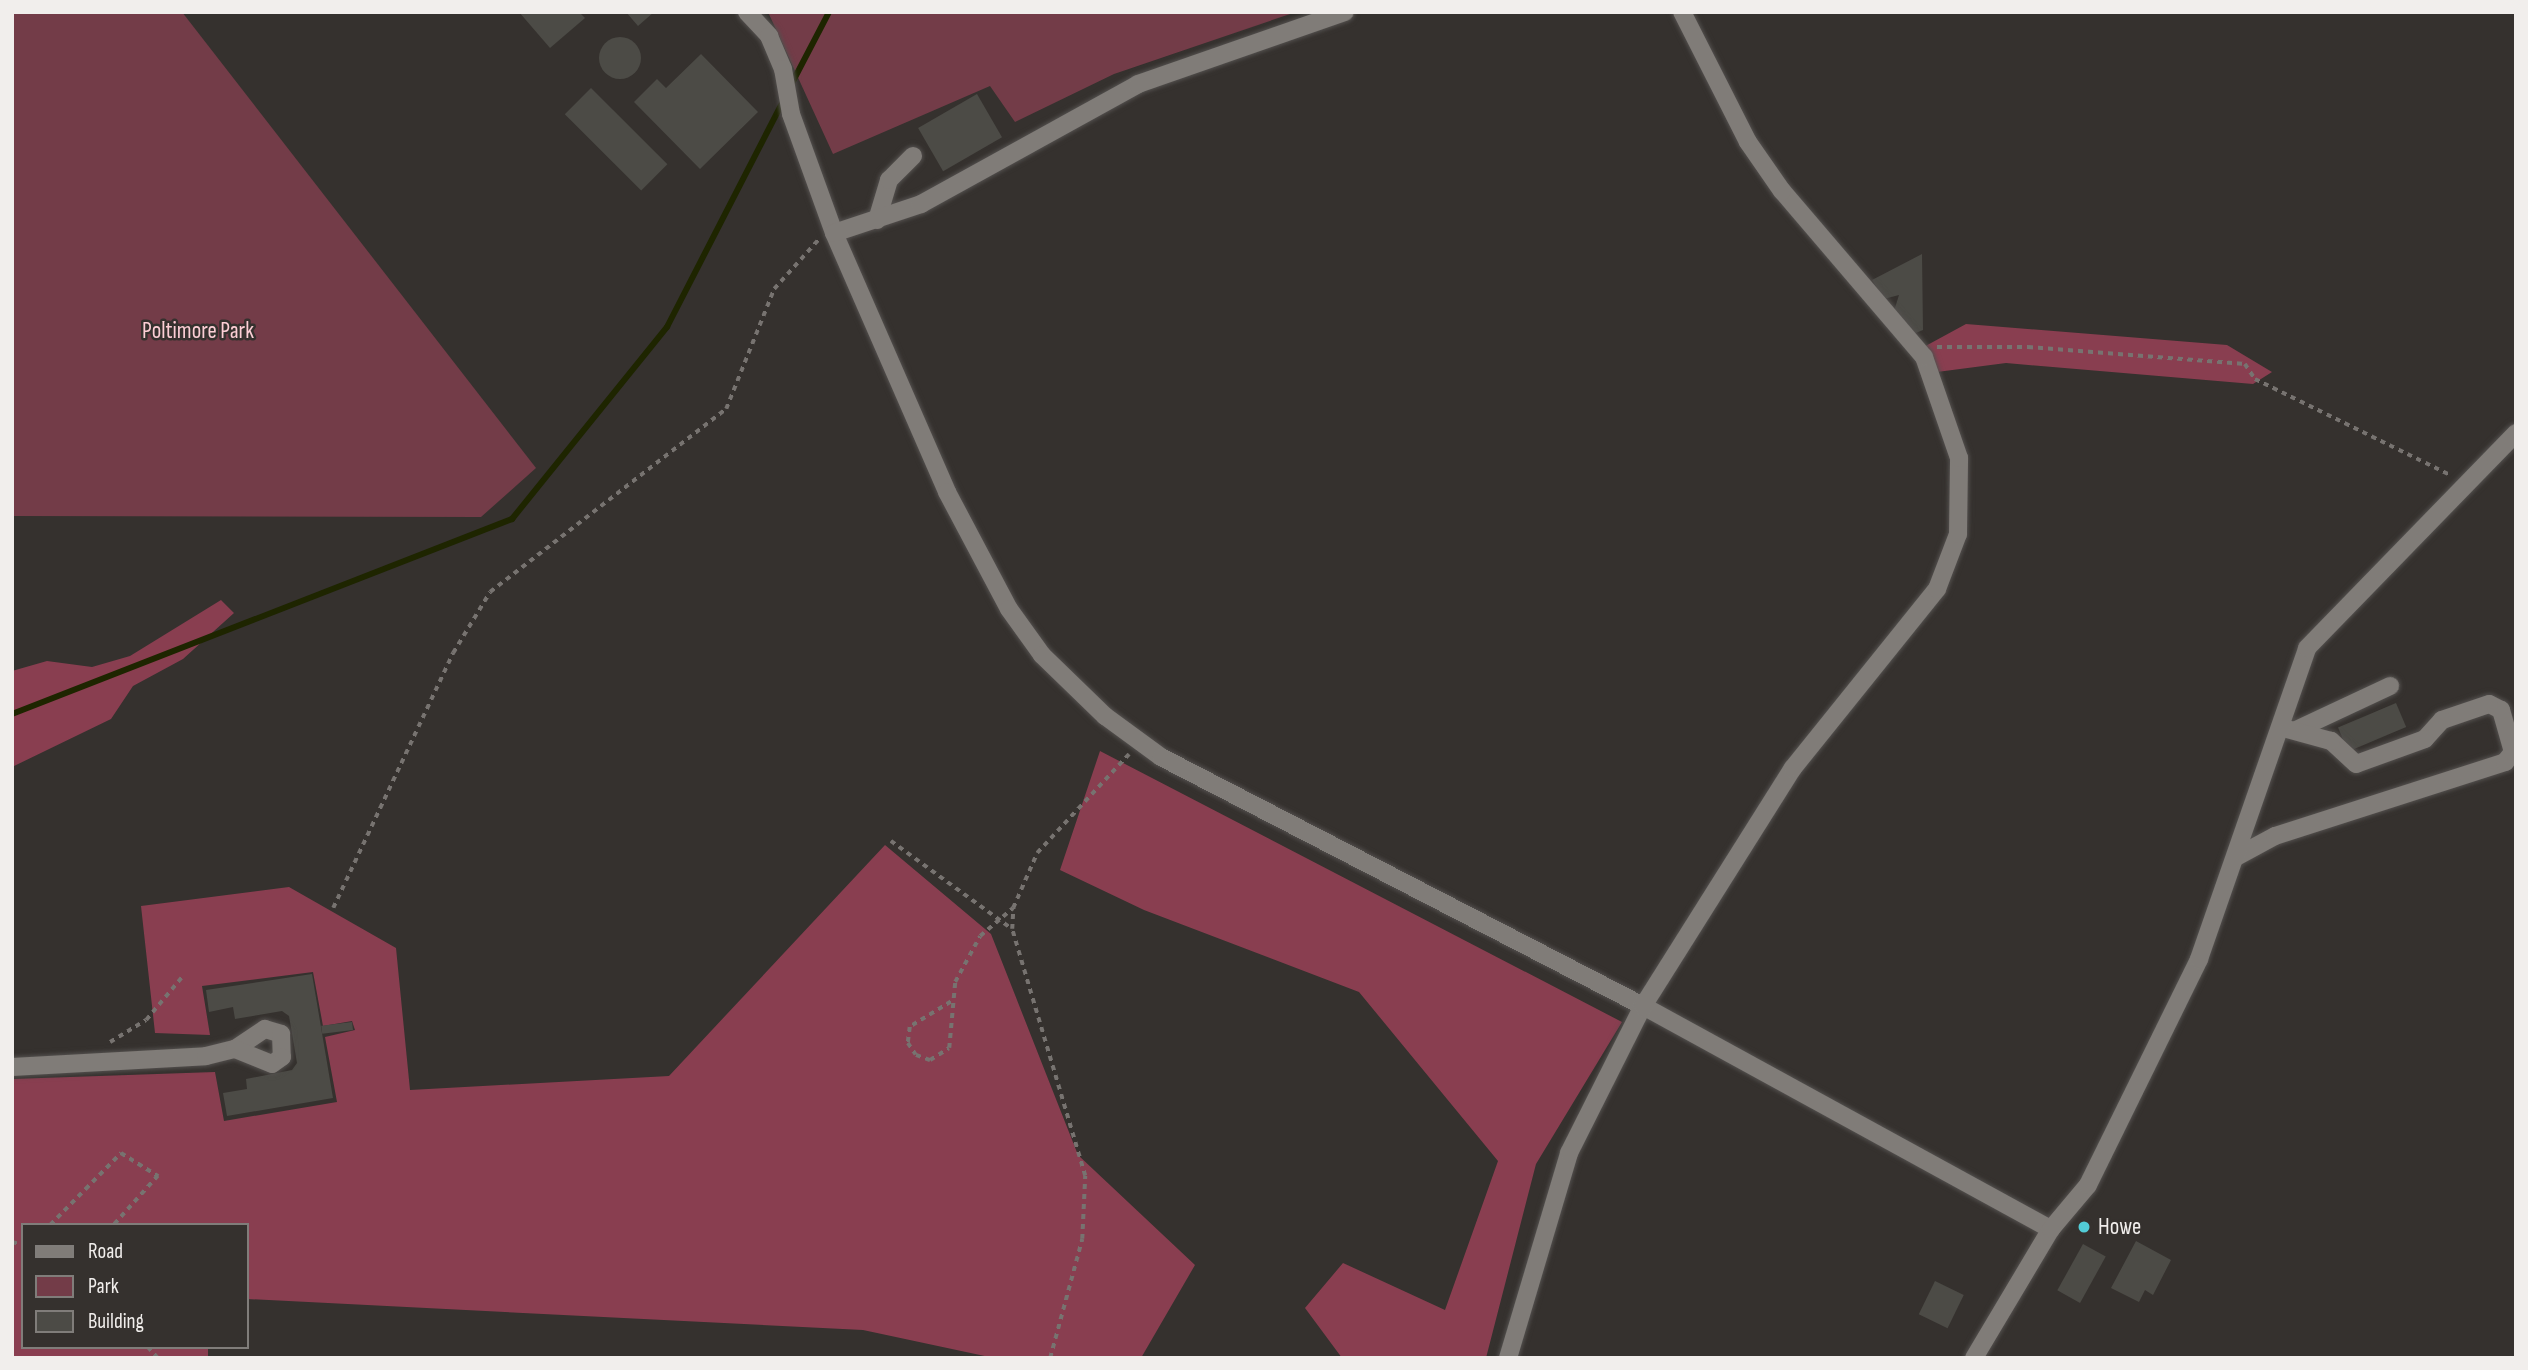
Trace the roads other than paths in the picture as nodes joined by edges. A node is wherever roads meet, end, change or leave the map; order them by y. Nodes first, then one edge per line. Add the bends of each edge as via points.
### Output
1 (747, 12) edge
2 (1345, 12) edge
3 (1682, 12) edge
4 (913, 156) dead end
5 (877, 220) junction
6 (835, 233) junction
7 (2516, 433) edge
8 (2390, 686) dead end
9 (2289, 729) junction
10 (2236, 857) junction
11 (1643, 1006) junction
12 (235, 1049) dead end
13 (12, 1067) edge
14 (2051, 1228) junction
15 (1508, 1358) edge
16 (1974, 1358) edge

1 - 6 street via 769,36 783,69 791,114
2 - 5 street via 1138,85 921,204
3 - 11 street via 1748,142 1782,191 1924,357 1959,458 1958,534 1937,589 1793,768
4 - 5 street via 889,180
5 - 6 street
6 - 11 street via 947,492 1009,609 1042,654 1140,743
7 - 9 street via 2471,486 2307,648
8 - 9 street
9 - 10 street
9 - 10 street via 2331,741 2357,764 2425,739 2442,720 2489,704 2501,710 2513,752 2505,762 2275,836
10 - 14 street via 2199,959 2088,1185
11 - 14 street
11 - 15 street via 1569,1153
12 - 13 street via 206,1056
14 - 16 street

